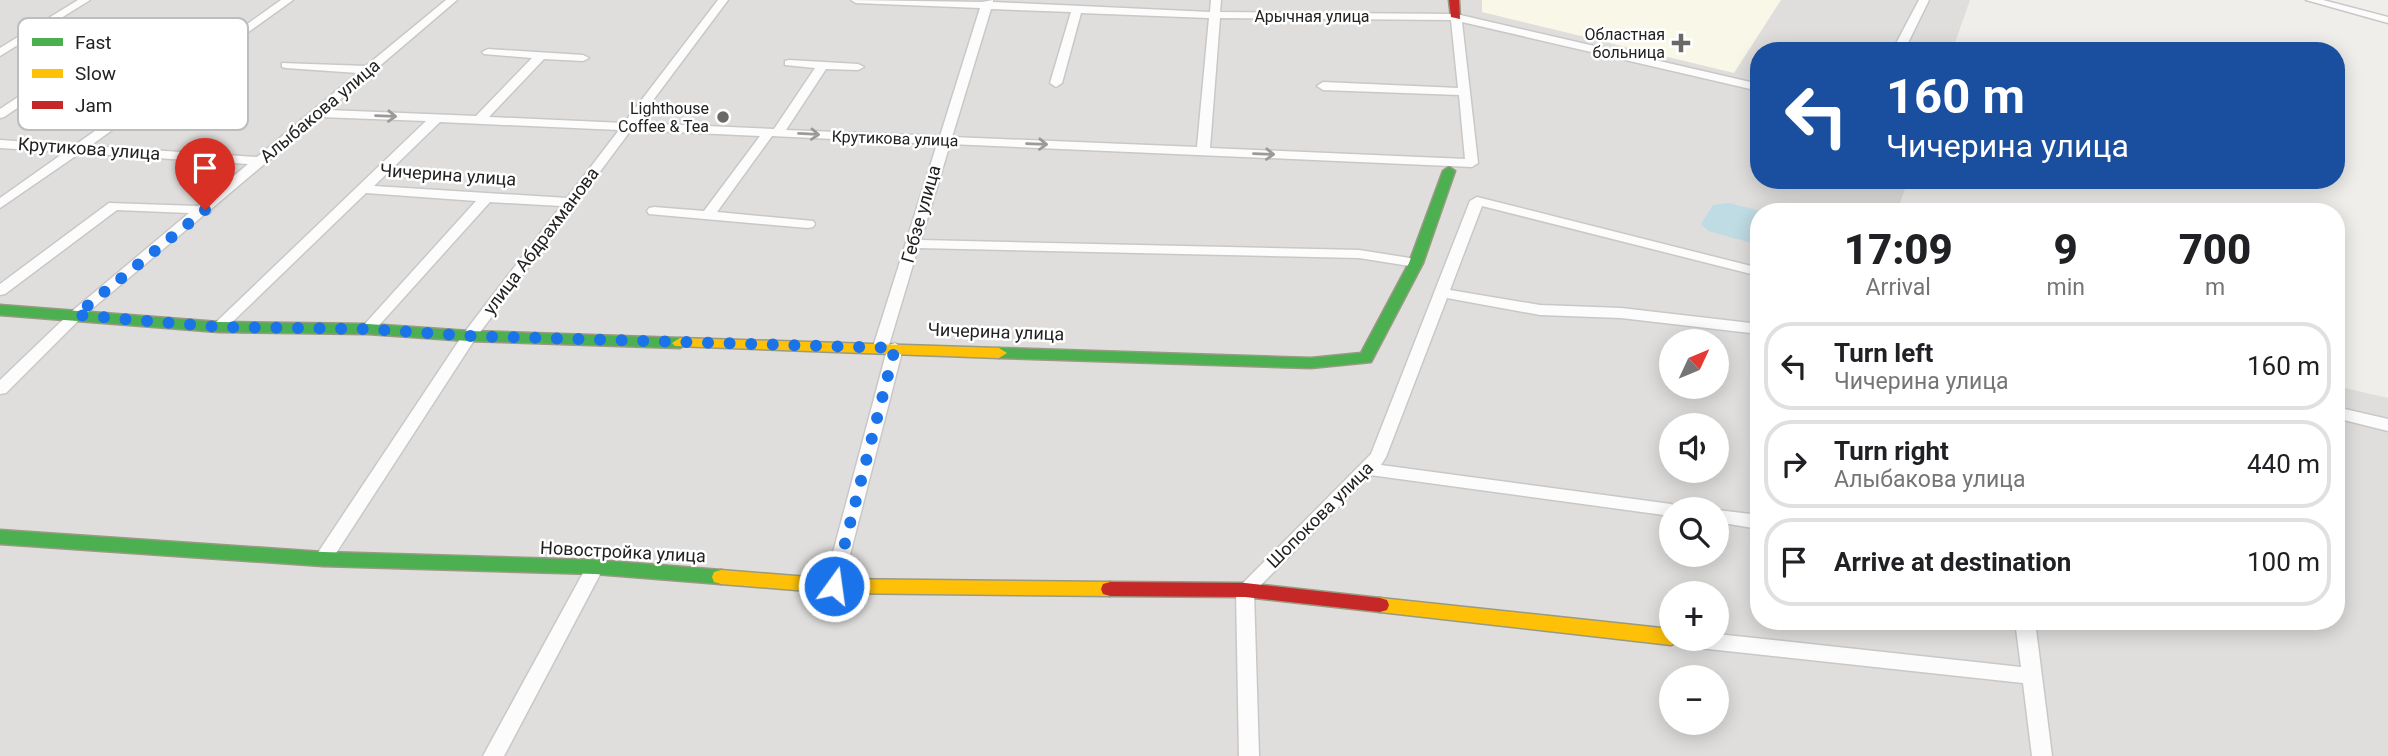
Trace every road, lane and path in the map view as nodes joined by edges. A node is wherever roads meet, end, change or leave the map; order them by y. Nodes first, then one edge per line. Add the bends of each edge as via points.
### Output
1 (85, 0) edge
2 (288, 0) edge
3 (452, 0) edge
4 (723, 0) edge
5 (856, 0) edge
6 (1216, 0) edge
7 (1454, 0) edge
8 (1924, 0) edge
9 (2311, 0) edge
10 (987, 3) edge
11 (1077, 9) junction
12 (1216, 15) junction
13 (1456, 17) junction
14 (56, 18) edge
15 (2388, 20) edge
16 (248, 28) edge
17 (18, 42) edge
18 (1903, 42) edge
19 (488, 52) dead end
20 (0, 53) edge
21 (541, 56) junction
22 (583, 58) dead end
23 (789, 63) dead end
24 (286, 65) dead end
25 (822, 66) junction
26 (858, 67) dead end
27 (369, 70) junction
28 (1056, 83) dead end
29 (1323, 86) dead end
30 (1750, 86) edge
31 (1464, 92) junction
32 (18, 102) edge
33 (318, 113) junction
34 (0, 114) edge
35 (438, 118) junction
36 (479, 120) junction
37 (628, 127) junction
38 (104, 130) edge
39 (773, 133) junction
40 (942, 140) junction
41 (0, 144) edge
42 (78, 148) junction
43 (1203, 151) junction
44 (262, 161) junction
45 (1449, 171) dead end
46 (365, 189) junction
47 (486, 198) junction
48 (571, 202) junction
49 (0, 204) edge
50 (205, 210) junction
51 (654, 211) dead end
52 (707, 216) junction
53 (808, 224) dead end
54 (912, 244) junction
55 (1416, 263) junction
56 (1750, 270) edge
57 (0, 291) edge
58 (1442, 293) junction
59 (0, 310) edge
60 (76, 315) junction
61 (219, 327) junction
62 (1750, 328) edge
63 (368, 329) junction
64 (469, 336) junction
65 (888, 348) junction
66 (0, 389) edge
67 (2345, 414) edge
68 (2388, 425) edge
69 (1368, 469) junction
70 (1659, 508) edge
71 (1729, 518) edge
72 (1750, 521) edge
73 (0, 537) edge
74 (323, 559) junction
75 (595, 567) junction
76 (834, 586) junction
77 (1245, 590) junction
78 (2026, 630) edge
79 (1659, 636) edge
80 (1729, 643) edge
81 (2031, 676) junction
82 (494, 756) edge
83 (1249, 756) edge
84 (2042, 756) edge

1 - 14 street
2 - 16 street
3 - 27 street, Алыбакова улица
4 - 37 street, улица Абдрахманова
5 - 10 street, Арычная улица
6 - 12 street
7 - 13 street
8 - 18 street
9 - 15 street
10 - 11 street, Арычная улица
10 - 40 street, Гебзе улица
11 - 12 street, Арычная улица
11 - 28 street
12 - 13 street, Арычная улица
12 - 43 street
13 - 30 street, Арычная улица
13 - 31 street
17 - 20 street
19 - 21 street
21 - 22 street
21 - 36 street
23 - 25 street
24 - 27 street
25 - 26 street
25 - 39 street
27 - 33 street, Алыбакова улица
29 - 31 street
43 -> 31 street, Крутикова улица via 1472,163
32 - 34 street
33 -> 35 street, Крутикова улица
33 - 44 street, Алыбакова улица
35 - 36 street, Крутикова улица
35 - 46 street
36 - 37 street, Крутикова улица
37 - 39 street, Крутикова улица
37 - 48 street, улица Абдрахманова
38 - 42 street
39 -> 40 street, Крутикова улица
39 - 52 street
40 -> 43 street, Крутикова улица
40 - 54 street, Гебзе улица
41 - 42 street, Крутикова улица
42 - 44 street, Крутикова улица
42 - 49 street
44 - 50 street, Алыбакова улица
45 - 55 street, Чичерина улица
46 - 47 street, Чичерина улица
46 - 61 street
47 - 48 street, Чичерина улица
47 - 63 street
48 - 64 street, улица Абдрахманова
50 - 57 street via 114,206
50 - 60 street, Алыбакова улица
51 - 52 street
52 - 53 street
54 - 55 street via 1340,253
54 - 65 street, Гебзе улица
55 - 65 street, Чичерина улица via 1366,358 1311,363
56 - 58 street, Шопокова улица via 1477,201
58 - 62 street via 1540,310 1621,313
58 - 69 street, Шопокова улица via 1378,457
59 - 60 street, Чичерина улица
60 - 61 street, Чичерина улица
60 - 66 street, Алыбакова улица
61 - 63 street, Чичерина улица
63 - 64 street, Чичерина улица
64 - 65 street, Чичерина улица
64 - 74 street, улица Абдрахманова
65 - 76 street, Гебзе улица
67 - 68 street
69 - 70 street
69 - 77 street, Шопокова улица
71 - 72 street
73 - 74 street, Новостройка улица
74 - 75 street, Новостройка улица
75 - 76 street, Новостройка улица
75 - 82 street
76 - 77 street, Новостройка улица
77 - 79 street, Новостройка улица
77 - 83 street
78 - 81 street
80 - 81 street
81 - 84 street

